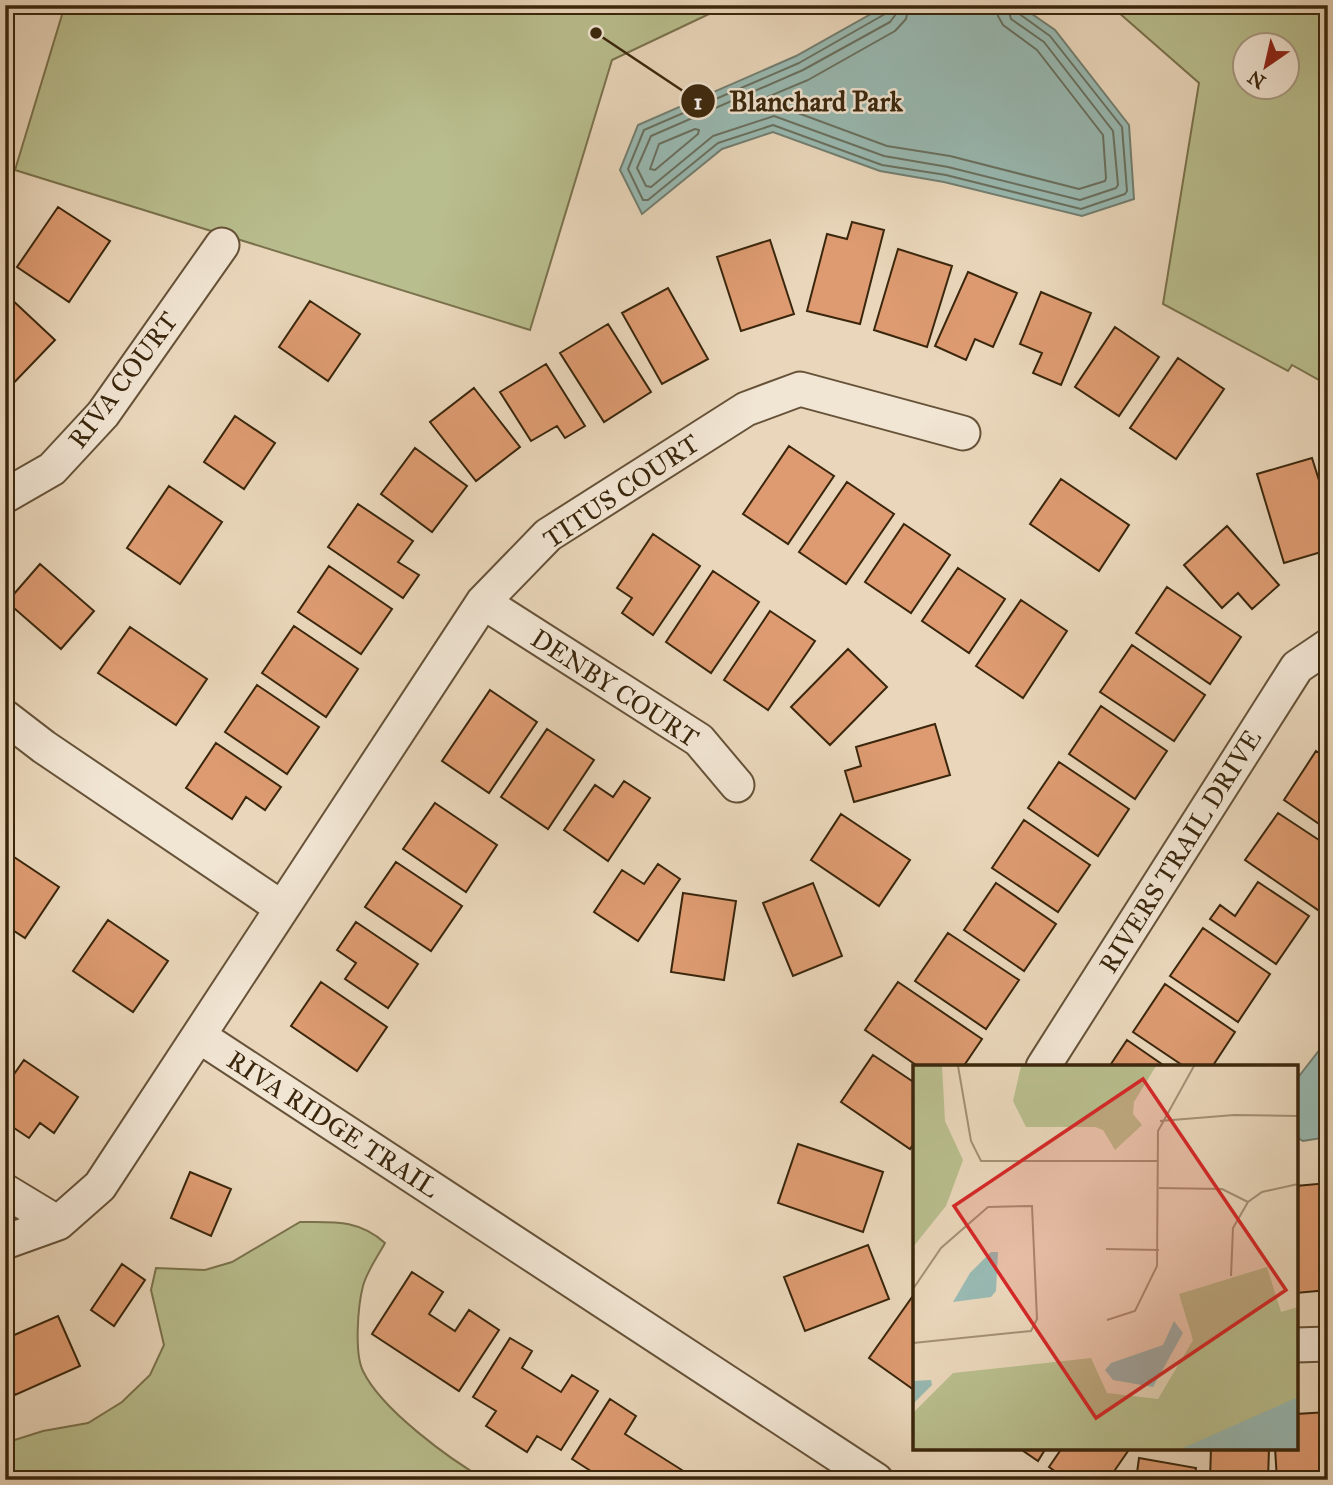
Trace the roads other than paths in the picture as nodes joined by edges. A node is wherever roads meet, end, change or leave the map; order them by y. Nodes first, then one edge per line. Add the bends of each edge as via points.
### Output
1 (222, 244) dead end
2 (963, 433) dead end
3 (5, 496) edge
4 (483, 602) junction
5 (1328, 646) edge
6 (5, 717) edge
7 (737, 785) dead end
8 (282, 908) junction
9 (199, 1036) junction
10 (1044, 1065) edge
11 (5, 1191) edge
12 (58, 1223) junction
13 (5, 1242) edge
14 (1328, 1343) edge
15 (1298, 1345) edge
16 (876, 1480) edge

1 - 3 street, RIVA COURT via 103,414 52,469
2 - 4 street, TITUS COURT via 800,389 746,409 548,535
4 - 7 street, DENBY COURT via 699,740
4 - 8 street, TITUS COURT
5 - 10 street, RIVERS TRAIL DRIVE via 1297,667
6 - 8 street
8 - 9 street, RIVA RIDGE TRAIL
9 - 12 street via 100,1186
9 - 16 street, RIVA RIDGE TRAIL
11 - 12 street
12 - 13 street
14 - 15 street

